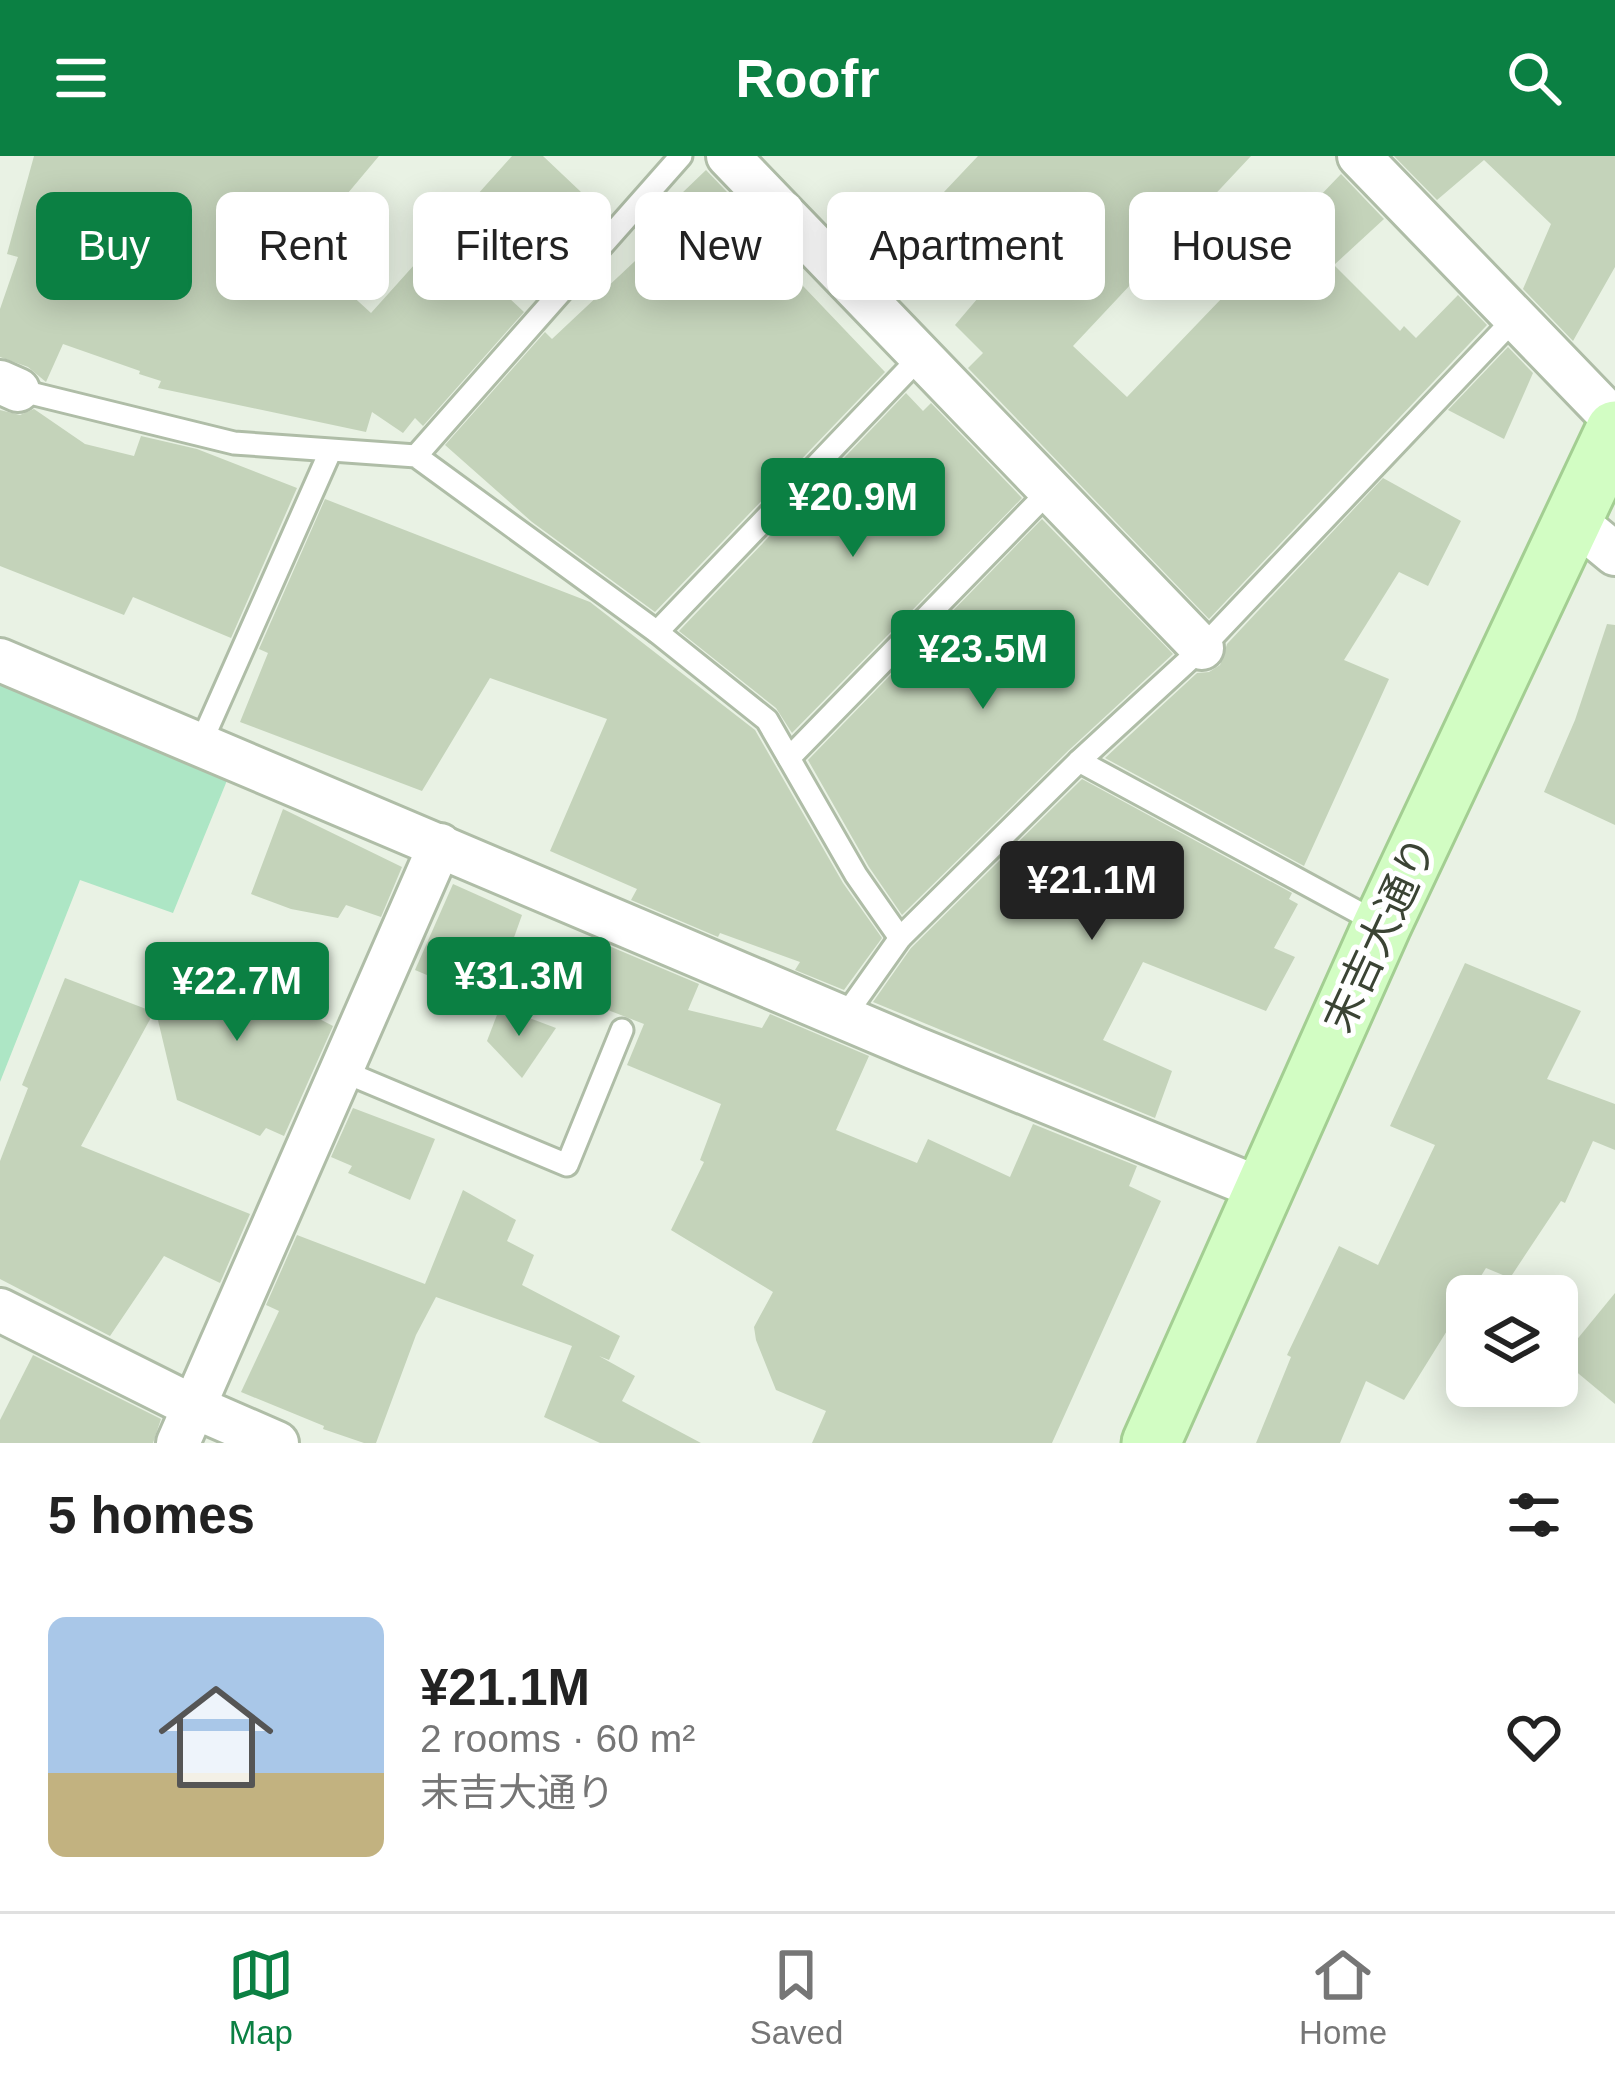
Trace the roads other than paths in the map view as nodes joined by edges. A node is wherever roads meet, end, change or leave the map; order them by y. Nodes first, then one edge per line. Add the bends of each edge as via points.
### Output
1 (681, 156) edge
2 (728, 156) edge
3 (1359, 156) edge
4 (1515, 318) junction
5 (922, 356) junction
6 (9, 386) edge
7 (1615, 425) edge
8 (330, 452) junction
9 (416, 456) junction
10 (1050, 490) junction
11 (1595, 537) edge
12 (657, 632) junction
13 (1202, 648) junction
14 (0, 660) edge
15 (200, 745) junction
16 (789, 758) junction
17 (1078, 761) junction
18 (440, 844) junction
19 (1382, 925) junction
20 (900, 938) junction
21 (844, 1017) junction
22 (622, 1030) dead end
23 (340, 1070) junction
24 (1262, 1189) junction
25 (0, 1310) edge
26 (185, 1425) edge
27 (278, 1443) edge
28 (1151, 1443) edge

1 - 9 lane
2 - 5 street
3 - 4 street
4 - 7 street
4 - 13 lane
5 - 10 street
5 - 12 lane
6 - 8 lane via 234,443
7 - 11 street, 末吉大通り
8 - 9 lane
8 - 15 lane
9 - 12 lane
10 - 13 street
10 - 16 lane
11 - 19 street, 末吉大通り
12 - 16 lane via 767,720
13 - 17 lane
14 - 15 street
15 - 18 street
16 - 20 lane
17 - 19 lane
17 - 20 lane
18 - 21 street
18 - 23 street
19 - 24 street, 末吉大通り
20 - 21 lane
21 - 24 street
22 - 23 lane via 567,1165
23 - 26 street
24 - 28 street, 末吉大通り
25 - 26 street
26 - 27 street

